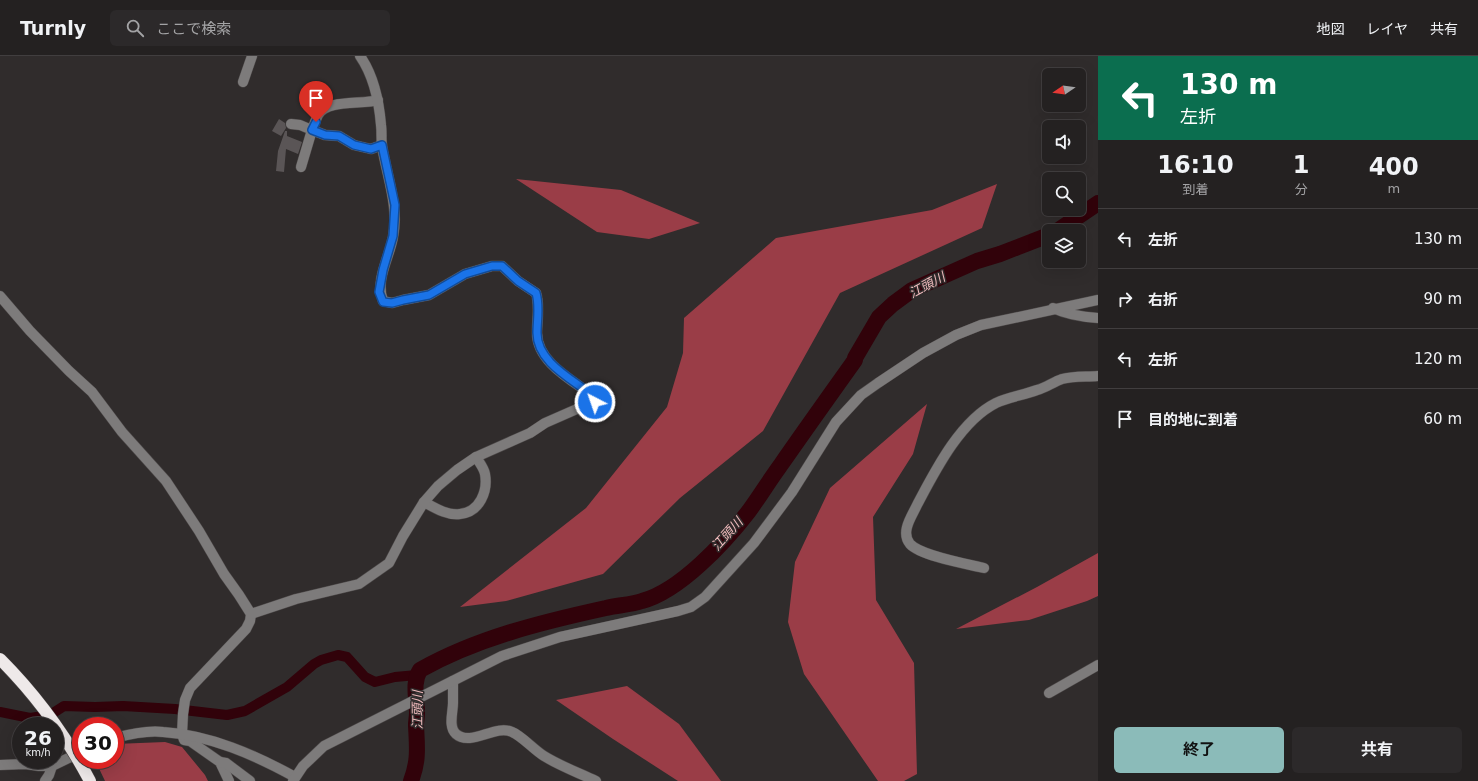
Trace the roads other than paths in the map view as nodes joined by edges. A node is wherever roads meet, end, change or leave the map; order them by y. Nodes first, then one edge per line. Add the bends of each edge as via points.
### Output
1 (252, 56) edge
2 (360, 56) edge
3 (243, 82) dead end
4 (378, 100) junction
5 (291, 124) dead end
6 (312, 130) junction
7 (382, 145) junction
8 (301, 167) dead end
9 (0, 296) edge
10 (1098, 300) edge
11 (1053, 308) junction
12 (1098, 318) edge
13 (1098, 376) edge
14 (476, 457) junction
15 (424, 502) junction
16 (984, 568) dead end
17 (251, 614) junction
18 (0, 659) edge
19 (1098, 665) edge
20 (453, 681) junction
21 (1050, 693) dead end
22 (182, 734) junction
23 (124, 736) edge
24 (220, 762) junction
25 (0, 765) edge
26 (12, 765) edge
27 (51, 769) edge
28 (294, 779) edge
29 (45, 781) edge
30 (90, 781) edge
31 (229, 781) edge
32 (250, 781) edge
33 (596, 781) edge

1 - 3 street
2 - 4 street
4 - 6 street via 327,107 319,114
4 - 7 street
5 - 6 street
6 - 7 street via 325,135 339,136 354,145 371,149
6 - 8 street
7 - 14 street via 395,205 393,236 379,292 383,302 392,303 429,295 465,274 492,266 502,266 536,293 539,301 537,340 545,356 595,398 592,404 545,423 530,433
9 - 17 street via 30,331 92,392 166,481
10 - 11 street
11 - 12 street via 1070,315
11 - 20 street via 981,325 956,335 923,353 862,395 836,422 792,492 754,543 705,597 691,607 560,637 502,656
13 - 16 street via 1062,379 1040,390 992,406 967,427 936,468 909,522 906,534 909,542 918,550
14 - 15 street via 438,486
14 - 15 street via 485,472 485,493 475,508 460,514 443,512
15 - 17 street via 389,563 359,584 296,599
17 - 22 street via 246,629 190,688 183,710
18 - 30 highway, bridge via 53,721
19 - 21 street
20 - 28 street via 324,746 303,766
20 - 33 street via 451,714 453,730 457,735 464,738 478,737 488,732 512,731 544,756
22 - 23 street via 163,731
22 - 24 street via 184,740 190,741
22 - 28 street via 250,754
24 - 31 street
24 - 32 street via 226,763
25 - 26 street
27 - 29 street

